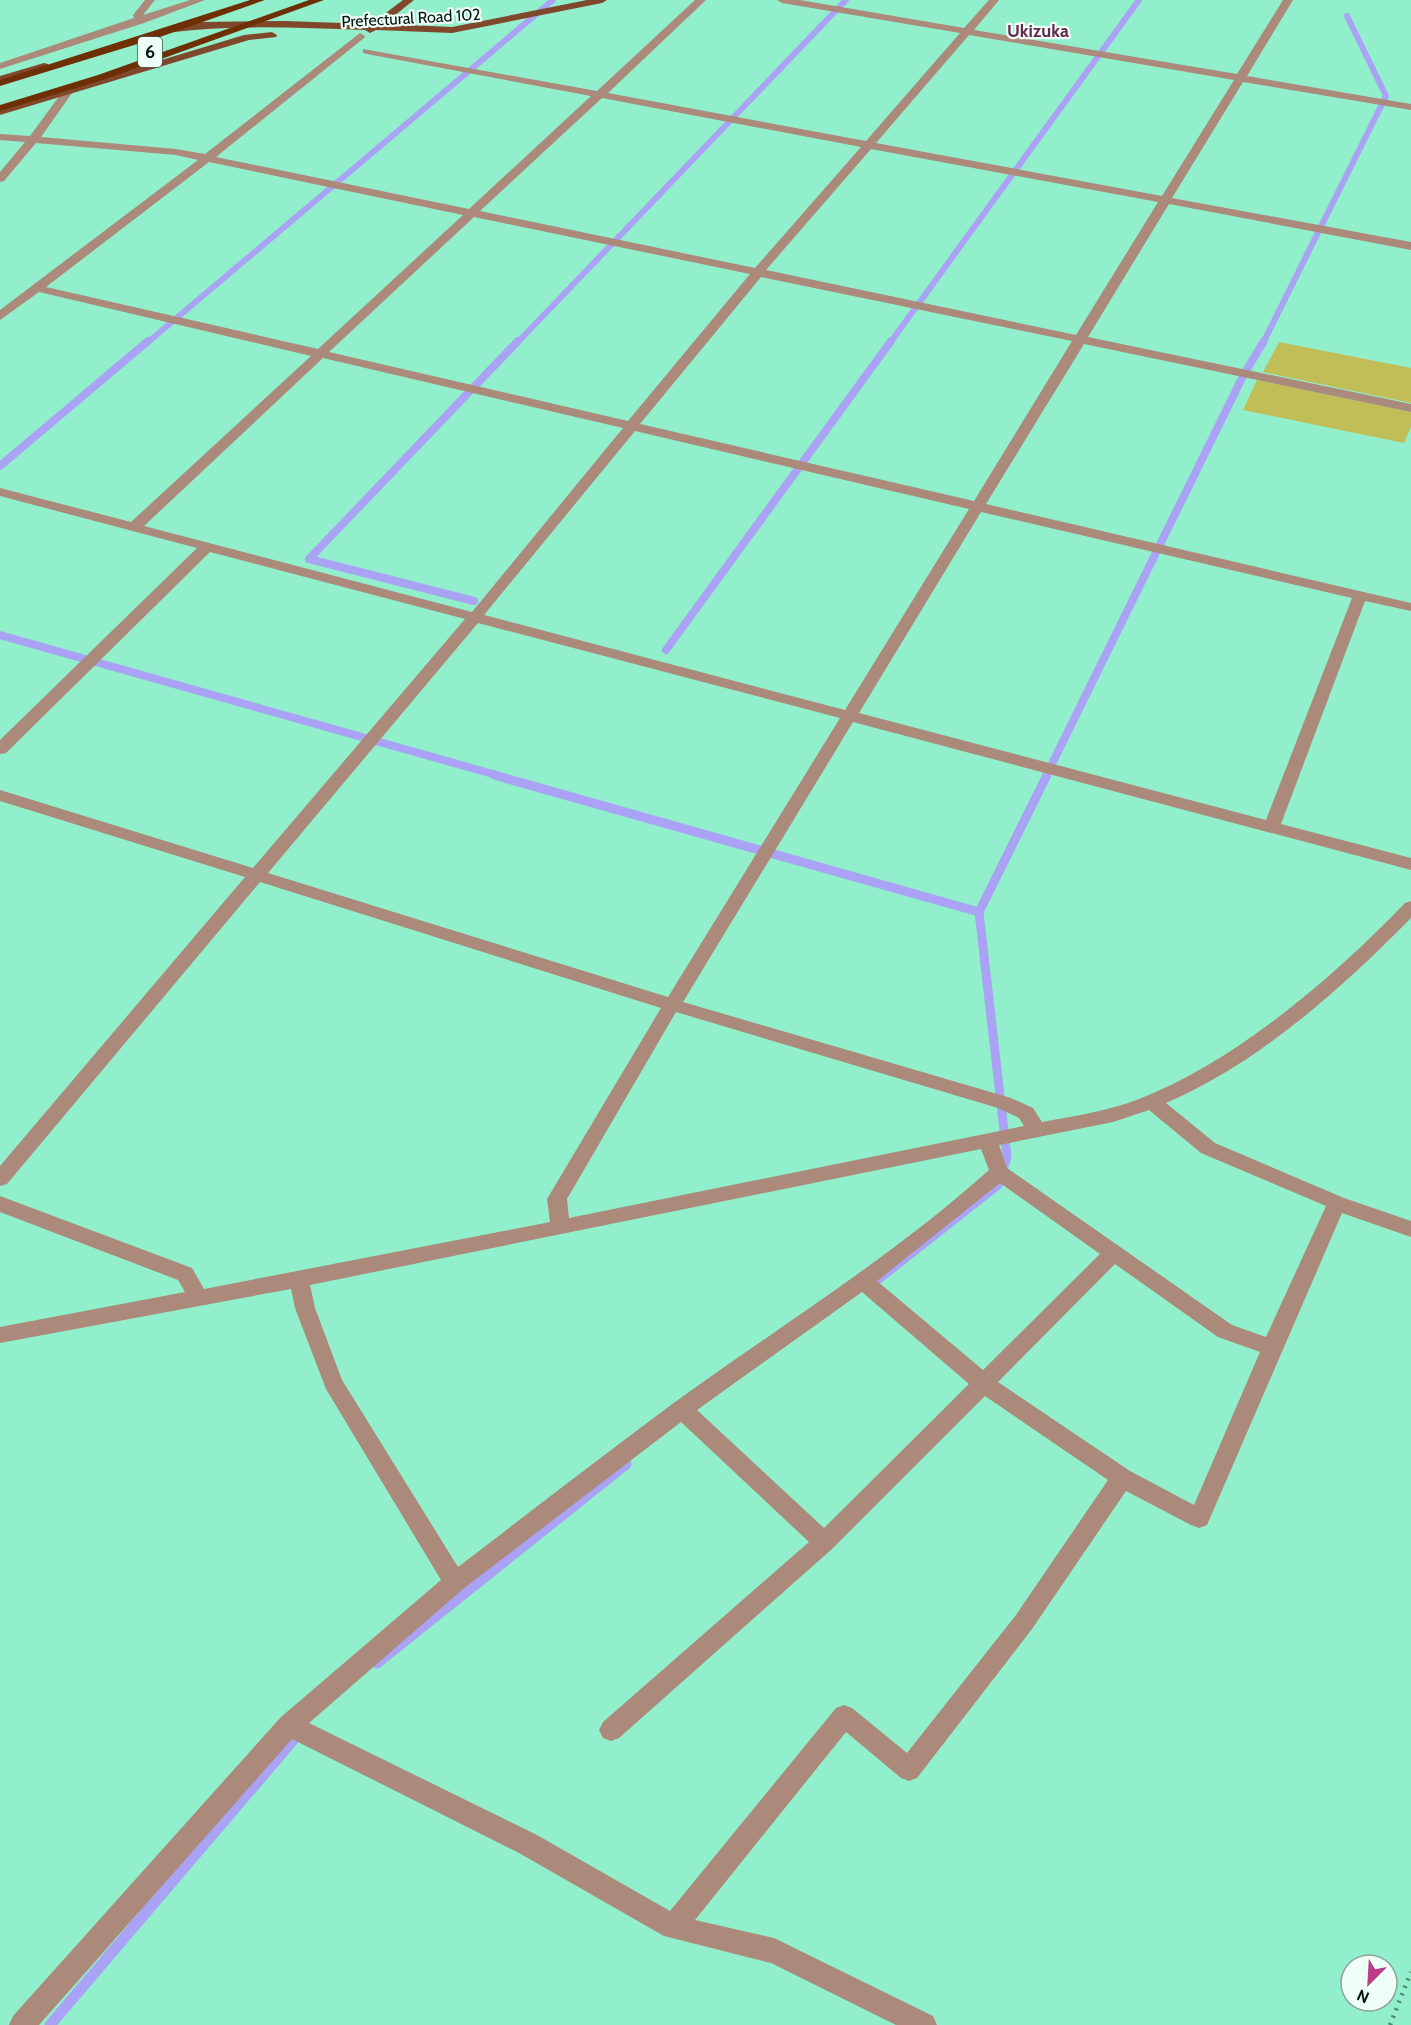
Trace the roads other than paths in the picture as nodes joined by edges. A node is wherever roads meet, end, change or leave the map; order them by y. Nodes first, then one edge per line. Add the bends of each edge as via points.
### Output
1 (150, 0) edge
2 (200, 0) edge
3 (228, 0) edge
4 (260, 0) edge
5 (299, 0) edge
6 (319, 0) edge
7 (409, 0) edge
8 (602, 0) edge
9 (701, 0) edge
10 (782, 0) edge
11 (994, 0) edge
12 (1288, 0) edge
13 (572, 7) junction
14 (140, 21) junction
15 (372, 28) junction
16 (968, 32) junction
17 (360, 36) junction
18 (367, 51) dead end
19 (0, 66) edge
20 (0, 74) edge
21 (1240, 78) junction
22 (0, 81) edge
23 (68, 93) junction
24 (598, 95) junction
25 (0, 97) edge
26 (1411, 107) edge
27 (0, 110) edge
28 (0, 137) edge
29 (33, 140) junction
30 (867, 145) junction
31 (207, 158) junction
32 (0, 179) edge
33 (1165, 201) junction
34 (471, 212) junction
35 (1411, 246) edge
36 (758, 272) junction
37 (36, 288) junction
38 (0, 316) edge
39 (1080, 338) junction
40 (319, 355) junction
41 (1411, 408) edge
42 (629, 427) junction
43 (0, 492) edge
44 (978, 505) junction
45 (134, 527) junction
46 (208, 546) junction
47 (1360, 596) junction
48 (1411, 608) edge
49 (475, 617) junction
50 (850, 716) junction
51 (0, 749) edge
52 (0, 795) edge
53 (1272, 826) junction
54 (1411, 864) edge
55 (258, 873) junction
56 (1411, 907) edge
57 (673, 1005) junction
58 (1153, 1103) junction
59 (1038, 1132) junction
60 (988, 1141) junction
61 (999, 1172) junction
62 (0, 1179) edge
63 (1337, 1203) junction
64 (0, 1204) edge
65 (561, 1228) junction
66 (1411, 1229) edge
67 (1115, 1252) junction
68 (299, 1279) junction
69 (863, 1281) junction
70 (199, 1298) junction
71 (0, 1335) edge
72 (1272, 1348) junction
73 (984, 1384) junction
74 (682, 1409) junction
75 (1122, 1478) junction
76 (824, 1542) junction
77 (454, 1582) junction
78 (290, 1725) junction
79 (611, 1730) dead end
80 (674, 1927) junction
81 (22, 2025) edge
82 (924, 2025) edge

1 - 14 street via 138,15
2 - 14 street
3 - 20 highway
4 - 22 highway, 6 via 81,59
5 - 25 highway, 6 via 162,48
6 - 27 highway
7 - 15 main road
8 - 13 main road
9 - 24 street
10 - 16 street
11 - 16 street
12 - 21 street
13 - 15 main road, Prefectural Road 102 via 452,30
13 - 17 main road, Prefectural Road 102 via 494,29
14 - 19 street
15 - 17 main road
15 - 22 main road, Prefectural Road 102 via 202,25 153,32
16 - 21 street
16 - 30 street
17 - 23 main road, Prefectural Road 102 via 248,37
17 - 31 street
18 - 24 street
21 - 26 street
21 - 33 street
23 - 27 main road, Prefectural Road 102
23 - 29 street
24 - 30 street
24 - 34 street
28 - 29 street
29 - 31 street
29 - 32 street
30 - 33 street
30 - 36 street
31 - 34 street
31 - 37 street
33 - 35 street
33 - 39 street
34 - 36 street
34 - 40 street
36 - 39 street
36 - 42 street
37 - 38 street
37 - 40 street
39 - 41 street
39 - 44 street
40 - 42 street
40 - 45 street
42 - 44 street
42 - 49 street
43 - 45 street
44 - 47 street
44 - 50 street
45 - 46 street
46 - 49 street
46 - 51 street
47 - 48 street
47 - 53 street
49 - 50 street
49 - 55 street
50 - 53 street
50 - 57 street
52 - 55 street
53 - 54 street
55 - 57 street
55 - 62 street
56 - 58 street via 1361,955 1241,1054
57 - 59 street via 1004,1103 1026,1113
57 - 65 street via 557,1199
58 - 59 street
58 - 63 street via 1208,1148
59 - 60 street
60 - 61 street
60 - 65 street
61 - 67 street
61 - 69 street
63 - 66 street
63 - 72 street
64 - 70 street via 185,1274
65 - 68 street
67 - 72 street via 1226,1331
67 - 73 street
68 - 70 street
68 - 77 street via 305,1308 333,1383
69 - 73 street
69 - 74 street
70 - 71 street
72 - 75 street via 1199,1518
73 - 75 street
73 - 76 street
74 - 76 street
74 - 77 street
75 - 80 street via 1024,1622 909,1770 844,1716
76 - 79 street
77 - 78 street
78 - 80 street via 528,1844
78 - 81 street
80 - 82 street via 774,1951

